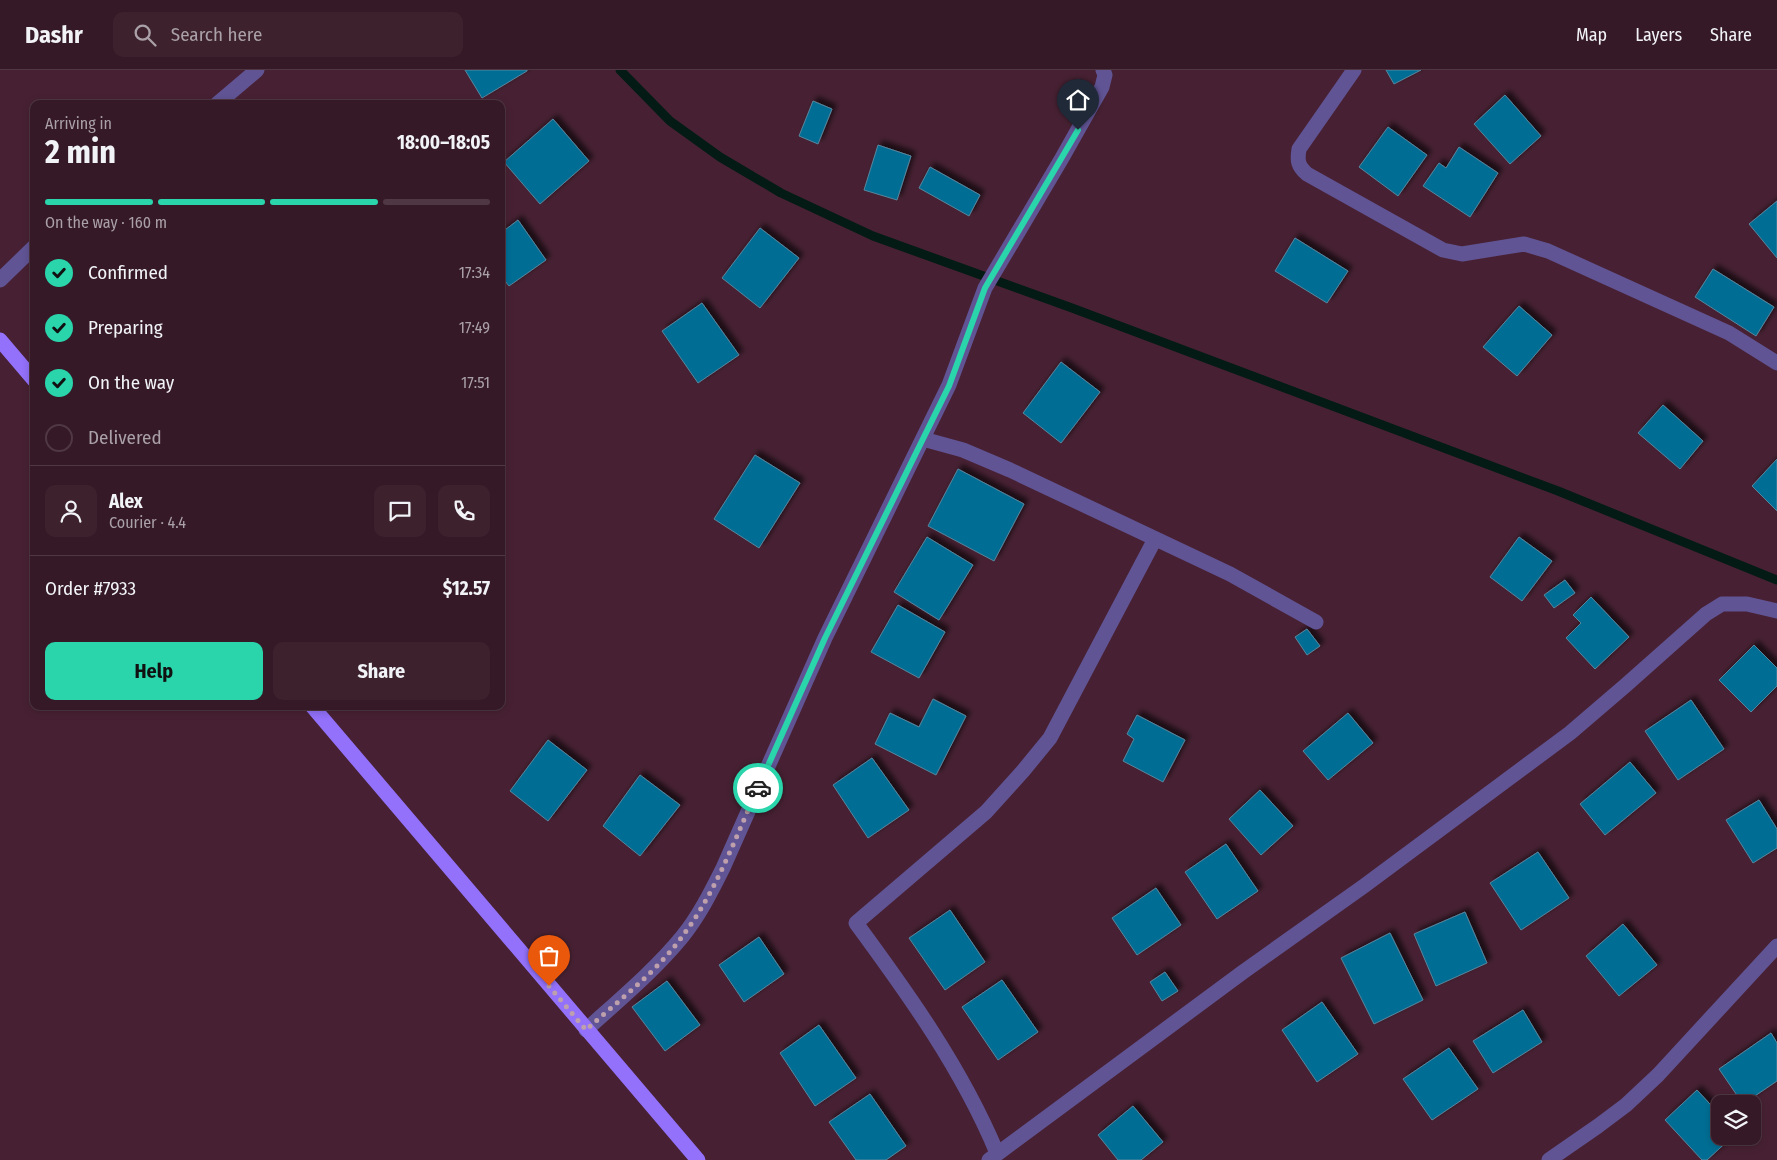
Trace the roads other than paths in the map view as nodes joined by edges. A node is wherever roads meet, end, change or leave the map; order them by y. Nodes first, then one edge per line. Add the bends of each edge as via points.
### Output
1 (258, 70) edge
2 (1103, 70) edge
3 (1354, 70) edge
4 (222, 100) edge
5 (30, 252) edge
6 (0, 280) edge
7 (0, 340) edge
8 (1777, 363) edge
9 (30, 375) edge
10 (922, 439) junction
11 (1155, 539) junction
12 (1777, 611) edge
13 (1316, 622) dead end
14 (315, 710) edge
15 (1777, 946) edge
16 (586, 1030) junction
17 (993, 1156) edge
18 (698, 1160) edge
19 (1549, 1160) edge

1 - 4 street
2 - 10 street via 1102,87 985,288 949,386
3 - 8 street via 1299,149 1299,168 1307,174 1443,250 1462,254 1524,244 1548,251 1730,333
5 - 6 street
7 - 9 main road
10 - 11 street via 962,450 1010,470
10 - 16 street via 825,638 706,903 656,966
11 - 13 street via 1230,574
11 - 17 street via 1050,738 986,812 856,923 930,1029 984,1121
12 - 17 street via 1747,604 1722,604 1706,614 1570,733
14 - 16 main road
15 - 19 street via 1658,1075 1626,1105
16 - 18 main road

